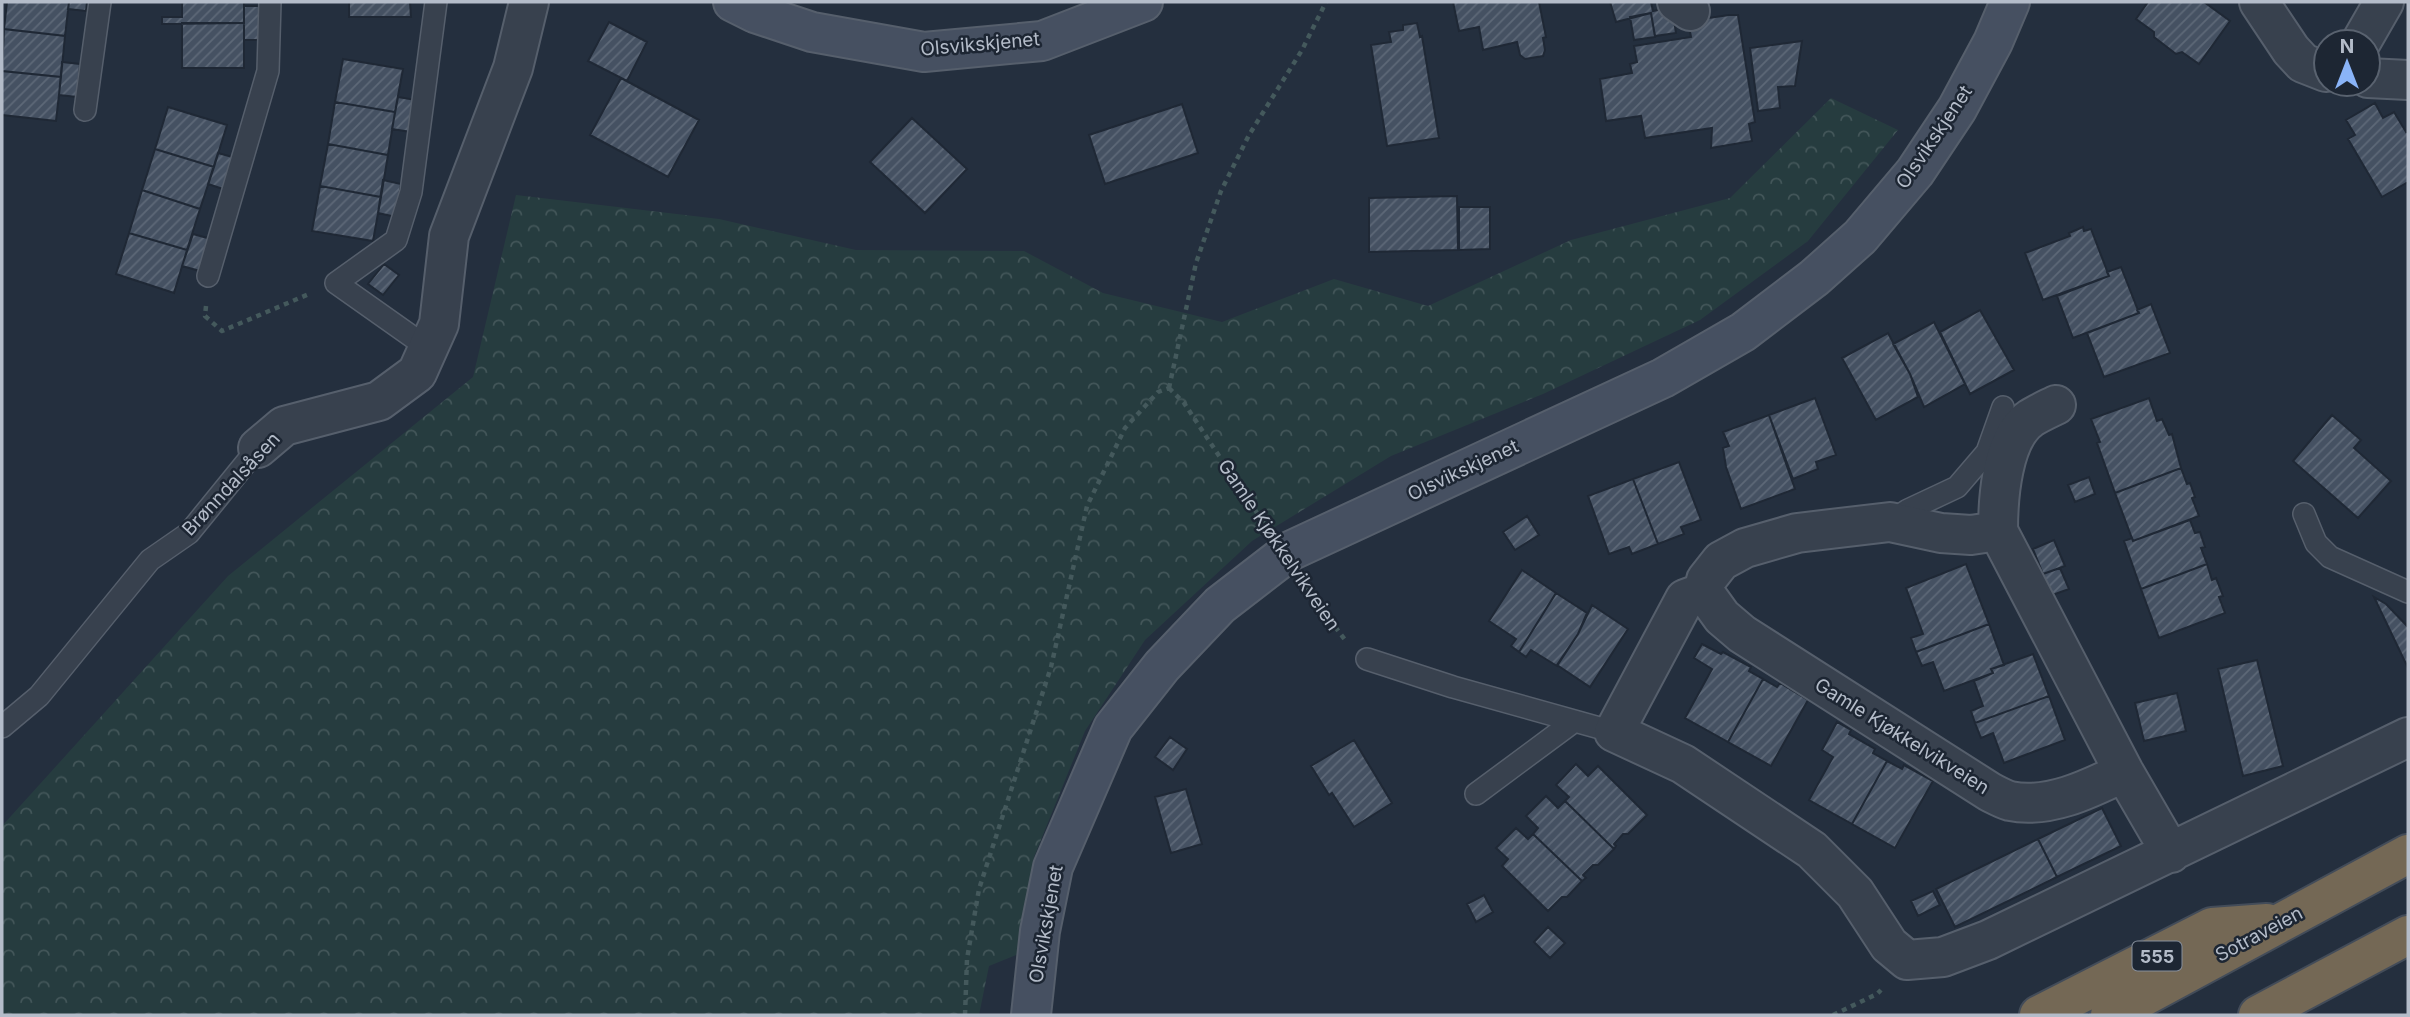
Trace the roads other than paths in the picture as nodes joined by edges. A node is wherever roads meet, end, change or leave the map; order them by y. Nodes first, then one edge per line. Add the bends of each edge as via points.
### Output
1 (100, 2) edge
2 (270, 2) edge
3 (436, 2) edge
4 (528, 2) edge
5 (733, 2) edge
6 (1143, 2) edge
7 (2010, 2) edge
8 (2259, 2) edge
9 (2384, 2) edge
10 (2369, 28) edge
11 (2312, 67) edge
12 (2382, 79) edge
13 (2408, 80) edge
14 (85, 110) dead end
15 (208, 276) road end
16 (428, 348) junction
17 (2056, 405) dead end
18 (2003, 407) dead end
19 (258, 448) joint
20 (2304, 514) dead end
21 (1891, 522) junction
22 (1998, 531) junction
23 (1704, 592) junction
24 (2408, 592) edge
25 (1367, 659) road end
26 (1573, 722) junction
27 (2, 727) edge
28 (1614, 732) junction
29 (2408, 737) edge
30 (2124, 772) junction
31 (1476, 794) dead end
32 (2171, 853) junction
33 (2408, 854) edge
34 (2283, 922) junction
35 (2408, 935) edge
36 (1031, 1015) edge
37 (2039, 1015) edge
38 (2110, 1015) edge
39 (2258, 1015) edge

1 - 14 lane
2 - 15 lane via 268,71
3 - 16 lane via 411,192 396,240 336,283
4 - 16 street, Brønndalsåsen via 513,68 449,236 439,324
5 - 6 main road, Olsvikskjenet via 812,32 924,52 1042,41
7 - 36 main road, Olsvikskjenet via 1956,109 1915,172 1860,237 1814,278 1743,332 1663,378 1290,551 1220,605 1162,666 1113,728 1053,867
8 - 11 street via 2291,50
9 - 10 street
12 - 13 street
16 - 19 street, Brønndalsåsen via 417,373 379,401 284,426
17 - 22 street via 2030,419 2011,442 1998,501
18 - 21 lane via 1987,452 1957,487
19 - 27 lane, Brønndalsåsen via 189,533 150,560 39,696
20 - 24 lane via 2316,543 2330,557
21 - 22 street via 1971,536
21 - 23 street via 1797,533 1745,548 1721,561 1706,580
22 - 30 street
23 - 28 street via 1685,599
23 - 30 street, Gamle Kjøkkelvikveien via 1742,634 2009,801 2046,803
25 - 26 lane
26 - 28 lane
26 - 31 lane
28 - 32 street via 1683,764 1812,850 1855,893 1889,945 1907,960 1943,957 1988,940
29 - 32 street
30 - 32 street
33 - 34 highway, Sotraveien / 555
34 - 37 highway, 555 via 2212,927
34 - 38 highway, Sotraveien / 555
35 - 39 highway

